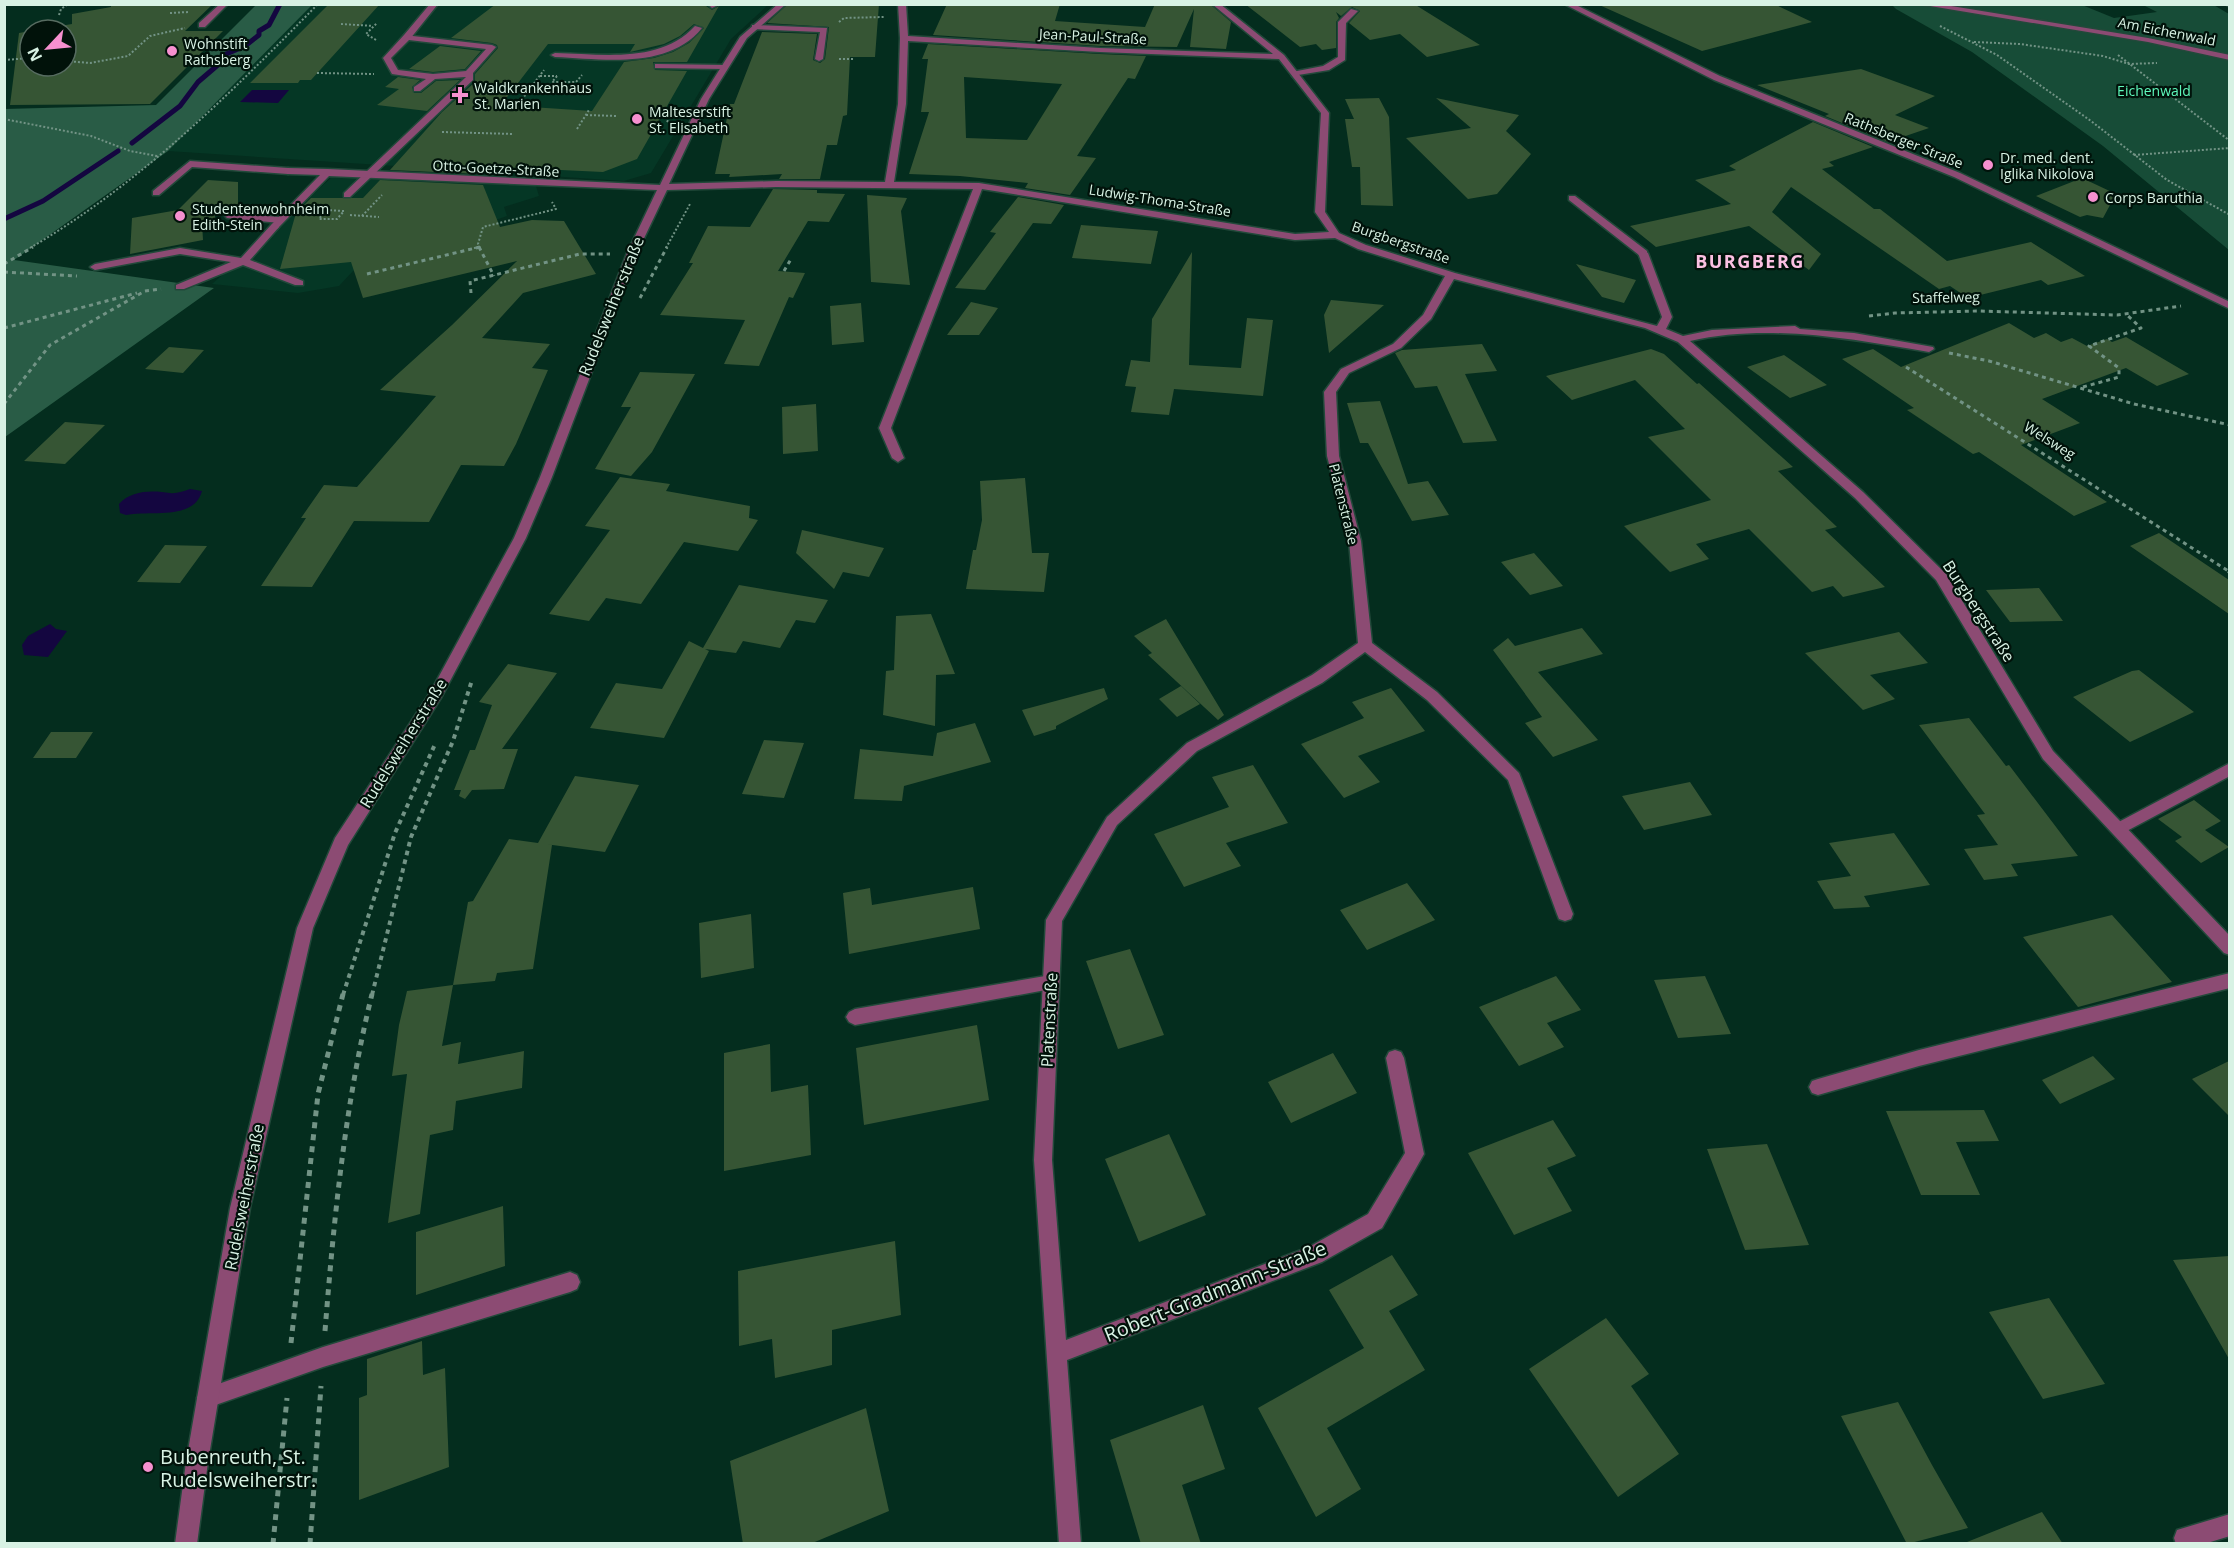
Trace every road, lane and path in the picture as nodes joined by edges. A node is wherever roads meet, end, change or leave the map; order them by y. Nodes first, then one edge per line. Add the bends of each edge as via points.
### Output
1 (68, 4) edge
2 (225, 4) edge
3 (318, 4) edge
4 (435, 4) edge
5 (783, 4) edge
6 (902, 4) edge
7 (1215, 4) edge
8 (1567, 4) edge
9 (1921, 4) edge
10 (1354, 11) dead end
11 (59, 15) dead end
12 (903, 15) junction
13 (1932, 22) dead end
14 (192, 23) dead end
15 (839, 23) dead end
16 (341, 24) dead end
17 (202, 25) dead end
18 (374, 26) dead end
19 (755, 27) junction
20 (698, 28) dead end
21 (2088, 30) junction
22 (407, 37) junction
23 (904, 38) junction
24 (1970, 42) junction
25 (837, 50) dead end
26 (555, 55) joint
27 (1281, 57) junction
28 (2229, 58) edge
29 (819, 59) dead end
30 (854, 59) dead end
31 (78, 62) edge
32 (2129, 64) junction
33 (658, 66) dead end
34 (724, 67) junction
35 (395, 72) junction
36 (317, 73) dead end
37 (470, 73) junction
38 (1295, 74) junction
39 (433, 76) junction
40 (417, 89) dead end
41 (503, 102) dead end
42 (589, 110) dead end
43 (586, 115) junction
44 (617, 116) dead end
45 (4, 119) edge
46 (577, 129) dead end
47 (415, 131) junction
48 (514, 134) dead end
49 (2229, 141) edge
50 (2229, 148) edge
51 (2133, 155) junction
52 (159, 156) junction
53 (190, 164) junction
54 (328, 172) junction
55 (370, 174) junction
56 (542, 184) junction
57 (889, 184) junction
58 (979, 186) junction
59 (662, 187) junction
60 (156, 193) dead end
61 (348, 195) dead end
62 (1572, 198) dead end
63 (340, 214) junction
64 (230, 216) dead end
65 (2229, 216) edge
66 (379, 217) dead end
67 (277, 224) junction
68 (1336, 235) junction
69 (480, 247) junction
70 (632, 253) junction
71 (791, 259) dead end
72 (243, 261) junction
73 (4, 264) edge
74 (95, 267) dead end
75 (4, 272) edge
76 (784, 272) dead end
77 (367, 274) dead end
78 (1451, 275) junction
79 (84, 276) dead end
80 (494, 276) junction
81 (299, 283) dead end
82 (180, 287) joint
83 (145, 291) junction
84 (471, 293) dead end
85 (2211, 298) junction
86 (2229, 306) edge
87 (2126, 314) junction
88 (1820, 323) joint
89 (4, 328) edge
90 (1660, 331) junction
91 (1787, 331) junction
92 (1682, 340) junction
93 (1929, 348) joint
94 (1902, 365) dead end
95 (2083, 387) junction
96 (4, 404) edge
97 (2229, 425) edge
98 (898, 458) dead end
99 (2229, 572) edge
100 (1365, 645) junction
101 (474, 674) dead end
102 (437, 740) dead end
103 (2229, 769) edge
104 (2118, 829) junction
105 (1565, 914) dead end
106 (2229, 948) edge
107 (2229, 980) edge
108 (1051, 982) junction
109 (855, 1017) dead end
110 (1395, 1058) dead end
111 (1818, 1087) dead end
112 (570, 1282) dead end
113 (1057, 1354) junction
114 (323, 1356) junction
115 (290, 1368) junction
116 (207, 1398) junction
117 (2229, 1525) edge
118 (2185, 1538) dead end
119 (186, 1544) edge
120 (273, 1544) edge
121 (310, 1544) edge
122 (1070, 1544) edge

1 - 11 path
2 - 17 street
3 - 52 path via 233,91
4 - 22 street
5 - 19 street, Rudelsweiherstraße
6 - 12 street
7 - 27 street, Burgbergstraße
8 - 85 street, Rathsberger Straße via 1718,78 1957,175
9 - 21 street, Am Eichenwald
10 - 38 street via 1342,22 1342,58 1326,68
12 - 15 path via 844,18
12 - 23 street
13 - 24 path
14 - 31 path via 150,36 128,56
16 - 18 path
19 - 29 street via 824,30
19 - 34 street, Rudelsweiherstraße
20 - 26 street via 693,37 665,52 640,56
21 - 28 street, Am Eichenwald
21 - 32 path
22 - 35 street via 387,58
22 - 37 street via 492,47
23 - 27 street, Jean-Paul-Straße
23 - 57 street via 902,104
24 - 32 path via 2020,44 2103,56
24 - 51 path via 2078,112
25 - 30 path via 836,60
26 - 41 path via 520,102
27 - 38 street, Burgbergstraße
32 - 49 path
33 - 34 street
34 - 59 street, Rudelsweiherstraße
35 - 36 path
35 - 39 street
37 - 39 street
37 - 47 street via 470,78
38 - 68 street, Burgbergstraße via 1325,113 1320,212
39 - 40 street
42 - 43 path
43 - 44 path
43 - 46 path
45 - 52 path via 91,136 130,151
47 - 48 path
47 - 55 street
50 - 51 path
51 - 65 path
52 - 53 path
52 - 73 path via 90,211
53 - 54 street, Otto-Goetze-Straße
53 - 60 street
54 - 55 street, Otto-Goetze-Straße
54 - 67 street
55 - 56 street, Otto-Goetze-Straße
55 - 61 street
56 - 59 street, Otto-Goetze-Straße
56 - 69 path via 556,209 483,227
57 - 58 street, Ludwig-Thoma-Straße
57 - 59 street, Ludwig-Thoma-Straße
58 - 68 street, Ludwig-Thoma-Straße via 1295,237
58 - 98 street via 885,428
59 - 70 street, Rudelsweiherstraße
62 - 90 street via 1643,253 1667,317
63 - 63 path via 337,219 319,219 326,210 344,211
63 - 66 path
64 - 67 street
67 - 72 street
68 - 78 street, Burgbergstraße via 1362,248
69 - 77 path
69 - 80 path
70 - 80 path via 580,254
70 - 116 street, Rudelsweiherstraße via 520,538 436,694 341,842 305,928 240,1208
71 - 76 path
72 - 74 street via 180,251
72 - 81 street
72 - 82 street
75 - 79 path
78 - 90 street, Burgbergstraße
78 - 100 street, Platenstraße via 1427,316 1397,346 1345,371 1330,392 1333,456 1355,541
80 - 84 path via 470,281
82 - 83 path
83 - 89 path
83 - 96 path via 50,345
85 - 86 street, Rathsberger Straße
85 - 87 path, Staffelweg
87 - 88 path, Staffelweg via 1894,313
87 - 95 path via 2141,328 2089,346 2119,368 2119,377
88 - 91 street
90 - 92 street, Burgbergstraße
91 - 92 street via 1712,333
91 - 93 street
92 - 104 street, Burgbergstraße via 1859,495 1941,577 2048,755
93 - 95 path
94 - 99 path, Welsweg
95 - 97 path via 2134,404
100 - 105 street via 1432,696 1514,777
100 - 108 street, Platenstraße via 1317,679 1192,747 1112,821 1054,920
101 - 114 path via 453,741 411,837 361,1040 333,1231
102 - 115 path via 396,833 343,995 318,1094
103 - 104 street
104 - 106 street, Burgbergstraße
107 - 111 street
108 - 109 street
108 - 113 street, Platenstraße via 1043,1160
110 - 113 street, Robert-Gradmann-Straße via 1415,1154 1375,1221 1315,1255
112 - 114 street
113 - 122 street, Platenstraße
114 - 115 street
114 - 121 path
115 - 116 street
115 - 120 path
116 - 119 street, Rudelsweiherstraße
117 - 118 street

